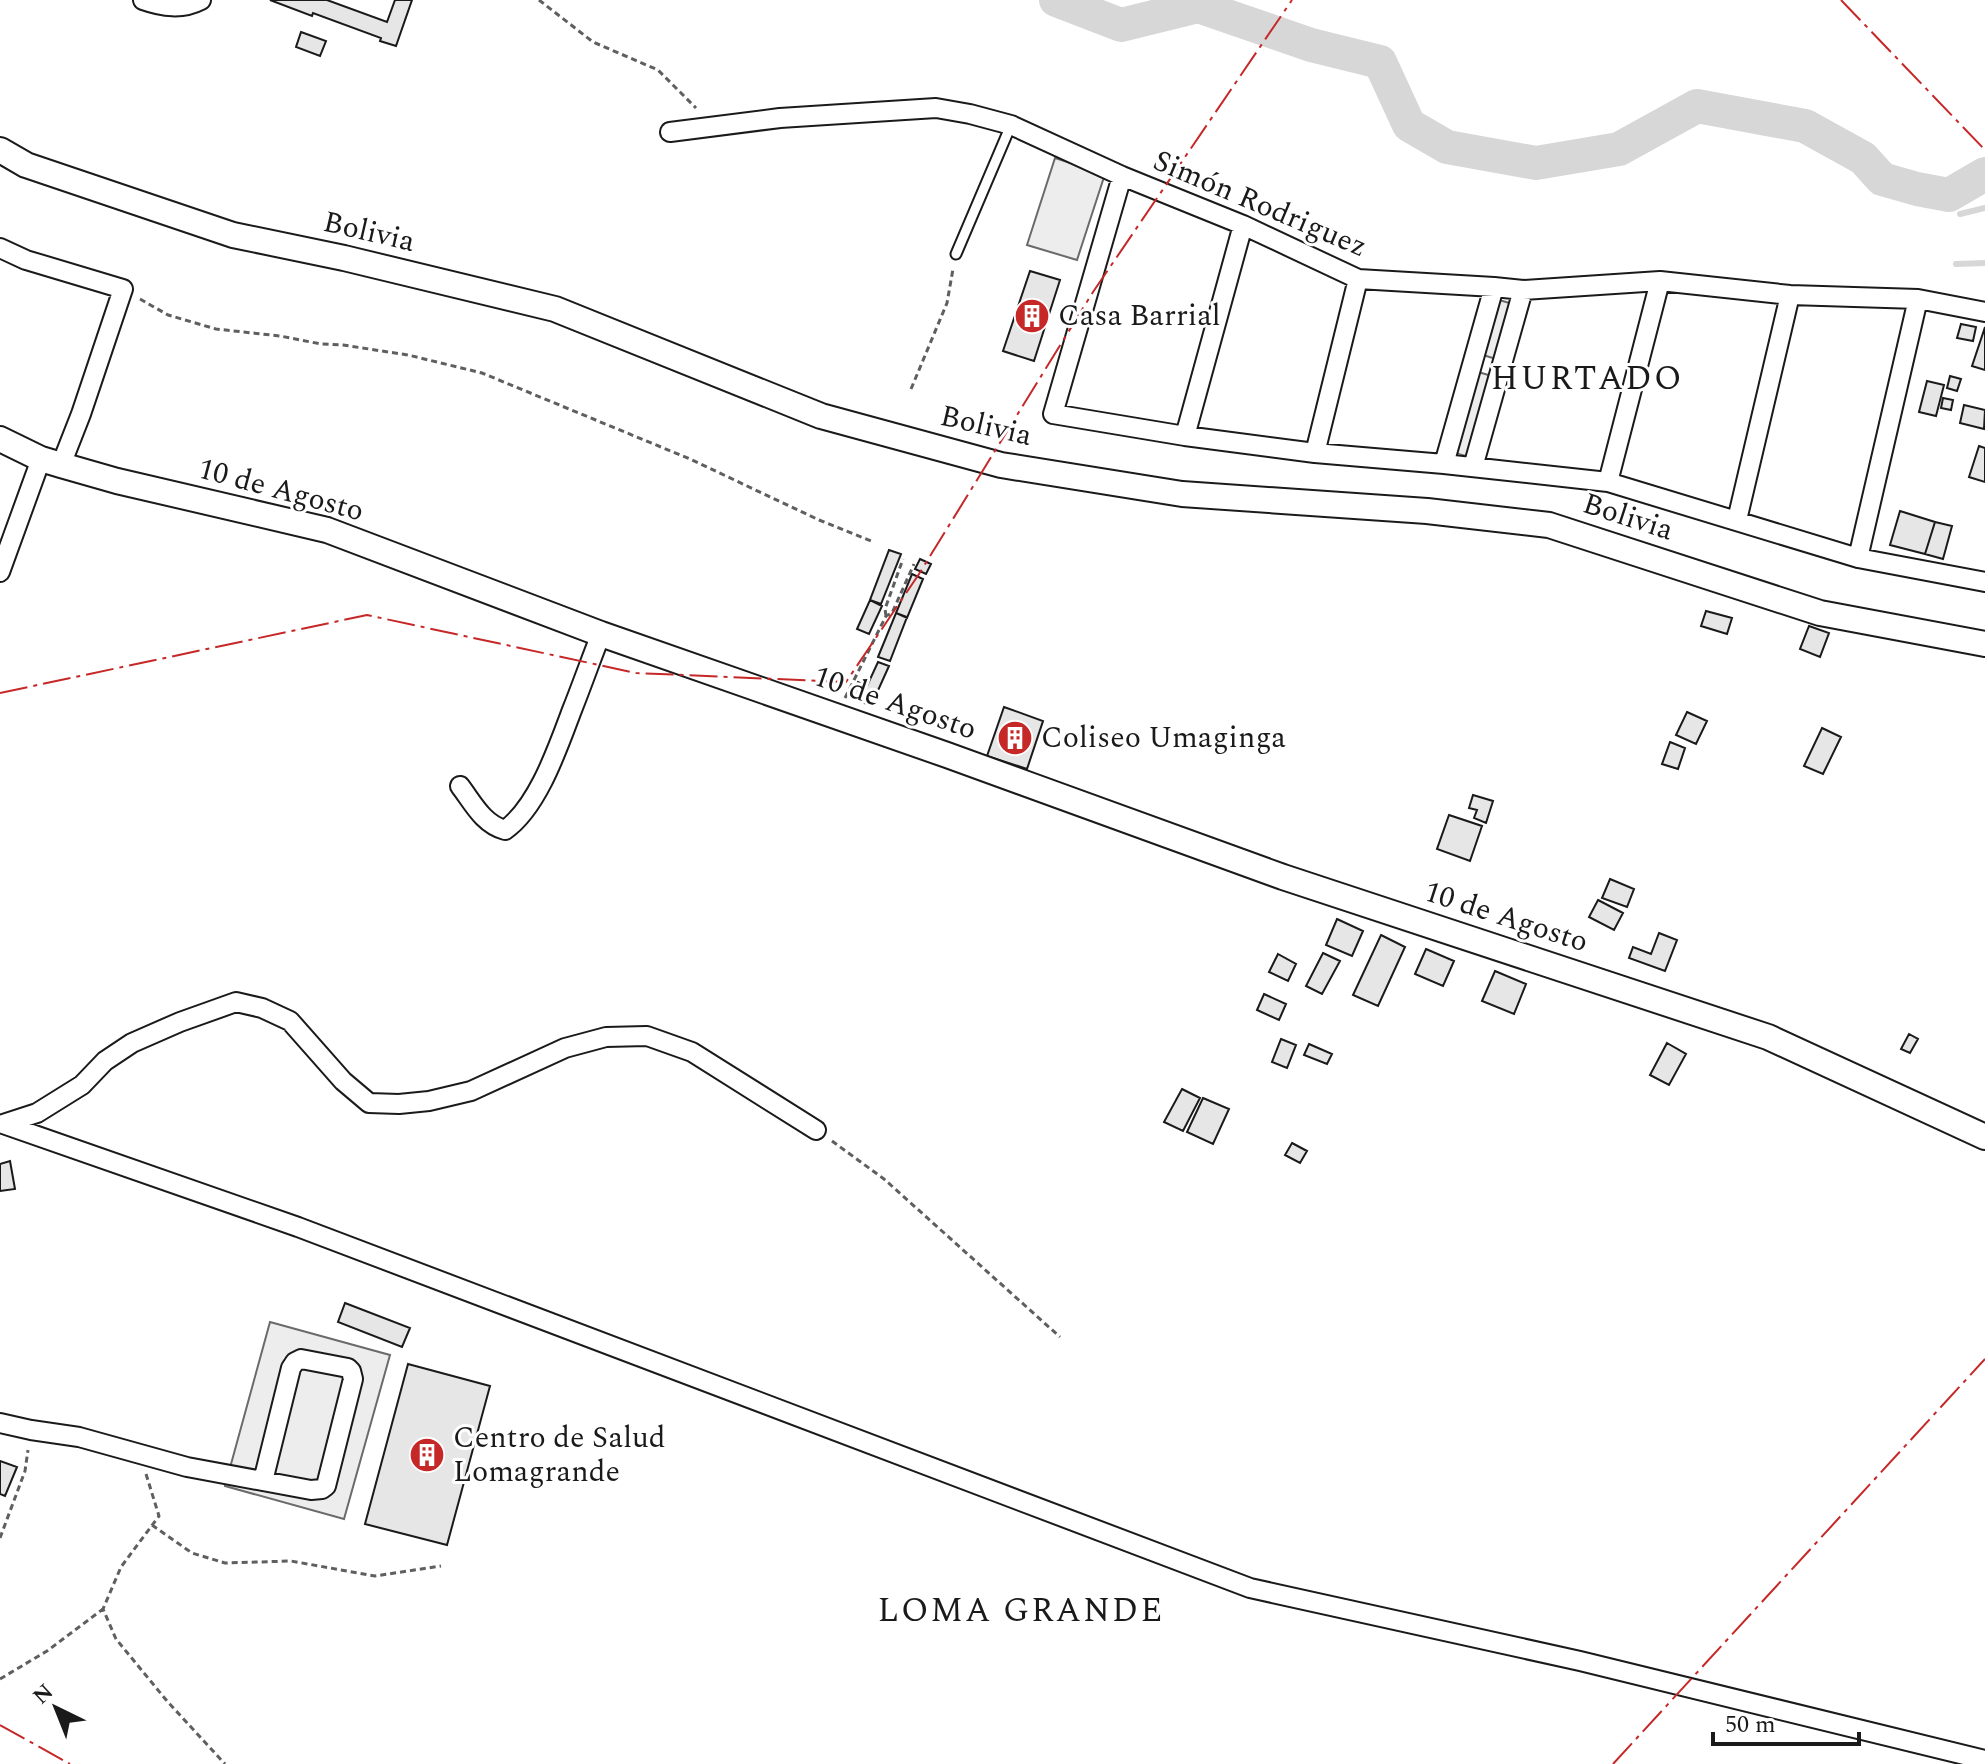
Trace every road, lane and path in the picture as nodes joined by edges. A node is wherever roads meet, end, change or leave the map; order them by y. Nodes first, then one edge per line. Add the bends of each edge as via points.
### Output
1 (143, 0) edge
2 (201, 0) edge
3 (539, 0) edge
4 (712, 125) junction
5 (1011, 125) junction
6 (670, 132) dead end
7 (0, 150) edge
8 (1122, 176) junction
9 (1243, 225) junction
10 (0, 248) edge
11 (956, 254) joint
12 (1358, 279) junction
13 (1660, 281) junction
14 (1494, 287) junction
15 (123, 289) junction
16 (1523, 290) junction
17 (1790, 295) junction
18 (1918, 299) junction
19 (1985, 312) edge
20 (1472, 365) junction
21 (1500, 371) junction
22 (911, 389) dead end
23 (1185, 436) junction
24 (0, 439) edge
25 (1315, 453) junction
26 (51, 462) junction
27 (1444, 464) junction
28 (1473, 467) junction
29 (1608, 482) junction
30 (1737, 520) junction
31 (871, 541) dead end
32 (1858, 558) junction
33 (903, 559) dead end
34 (914, 564) dead end
35 (0, 572) edge
36 (1985, 582) edge
37 (886, 616) junction
38 (601, 634) junction
39 (1985, 644) edge
40 (836, 717) junction
41 (460, 786) dead end
42 (2, 1124) edge
43 (816, 1130) joint
44 (1985, 1137) edge
45 (1060, 1337) dead end
46 (0, 1423) edge
47 (31, 1430) junction
48 (144, 1467) dead end
49 (263, 1481) junction
50 (152, 1525) junction
51 (0, 1538) edge
52 (441, 1566) dead end
53 (103, 1609) junction
54 (0, 1679) edge
55 (1985, 1760) edge
56 (225, 1764) edge

1 - 2 street via 172,7
3 - 4 path via 593,42 658,70
4 - 5 street, Simón Rodriguez via 936,108
4 - 6 street, Simón Rodriguez
5 - 8 street, Simón Rodriguez
5 - 11 lane
7 - 39 street, Bolivia via 26,165 233,235 555,309 821,416 1001,465 1182,494 1549,525 1820,613
8 - 9 street, Simón Rodriguez
8 - 23 street via 1053,414
9 - 12 street, Simón Rodriguez
9 - 23 street
10 - 15 street
11 - 22 path via 947,303
12 - 14 street, Simón Rodriguez
12 - 25 street
13 - 16 street, Simón Rodriguez
13 - 17 street, Simón Rodriguez
13 - 29 street
14 - 16 street, Simón Rodriguez
14 - 20 street
15 - 26 street via 81,414
15 - 31 path via 168,315 216,329 408,355 482,373
16 - 21 street
17 - 18 street, Simón Rodriguez
17 - 30 street
18 - 19 street, Simón Rodriguez
18 - 32 street
20 - 21 street
20 - 27 street
21 - 28 street
23 - 25 street
24 - 26 street, 10 de Agosto
25 - 27 street
26 - 35 street
26 - 38 street, 10 de Agosto via 327,530
27 - 28 street
28 - 29 street
29 - 30 street
30 - 32 street
32 - 36 street
33 - 37 path
34 - 37 path
37 - 40 path
38 - 40 street, 10 de Agosto
38 - 41 street via 551,765 514,824 505,830 495,827
40 - 44 street, 10 de Agosto via 1283,877 1768,1037
42 - 43 street via 37,1113 82,1085 132,1043 236,1002 290,1021 369,1103 429,1101 471,1091 565,1048 606,1037 647,1036 692,1052
42 - 55 street via 298,1227 1250,1588 1580,1661
43 - 45 path via 884,1179
46 - 47 street
47 - 49 street
47 - 51 path via 25,1471
48 - 50 path via 159,1516
49 - 49 street via 311,1490 326,1486 353,1379 348,1368 295,1362
50 - 52 path via 192,1553 225,1563 291,1561 375,1576
50 - 53 path via 121,1567
53 - 54 path
53 - 56 path via 116,1639

